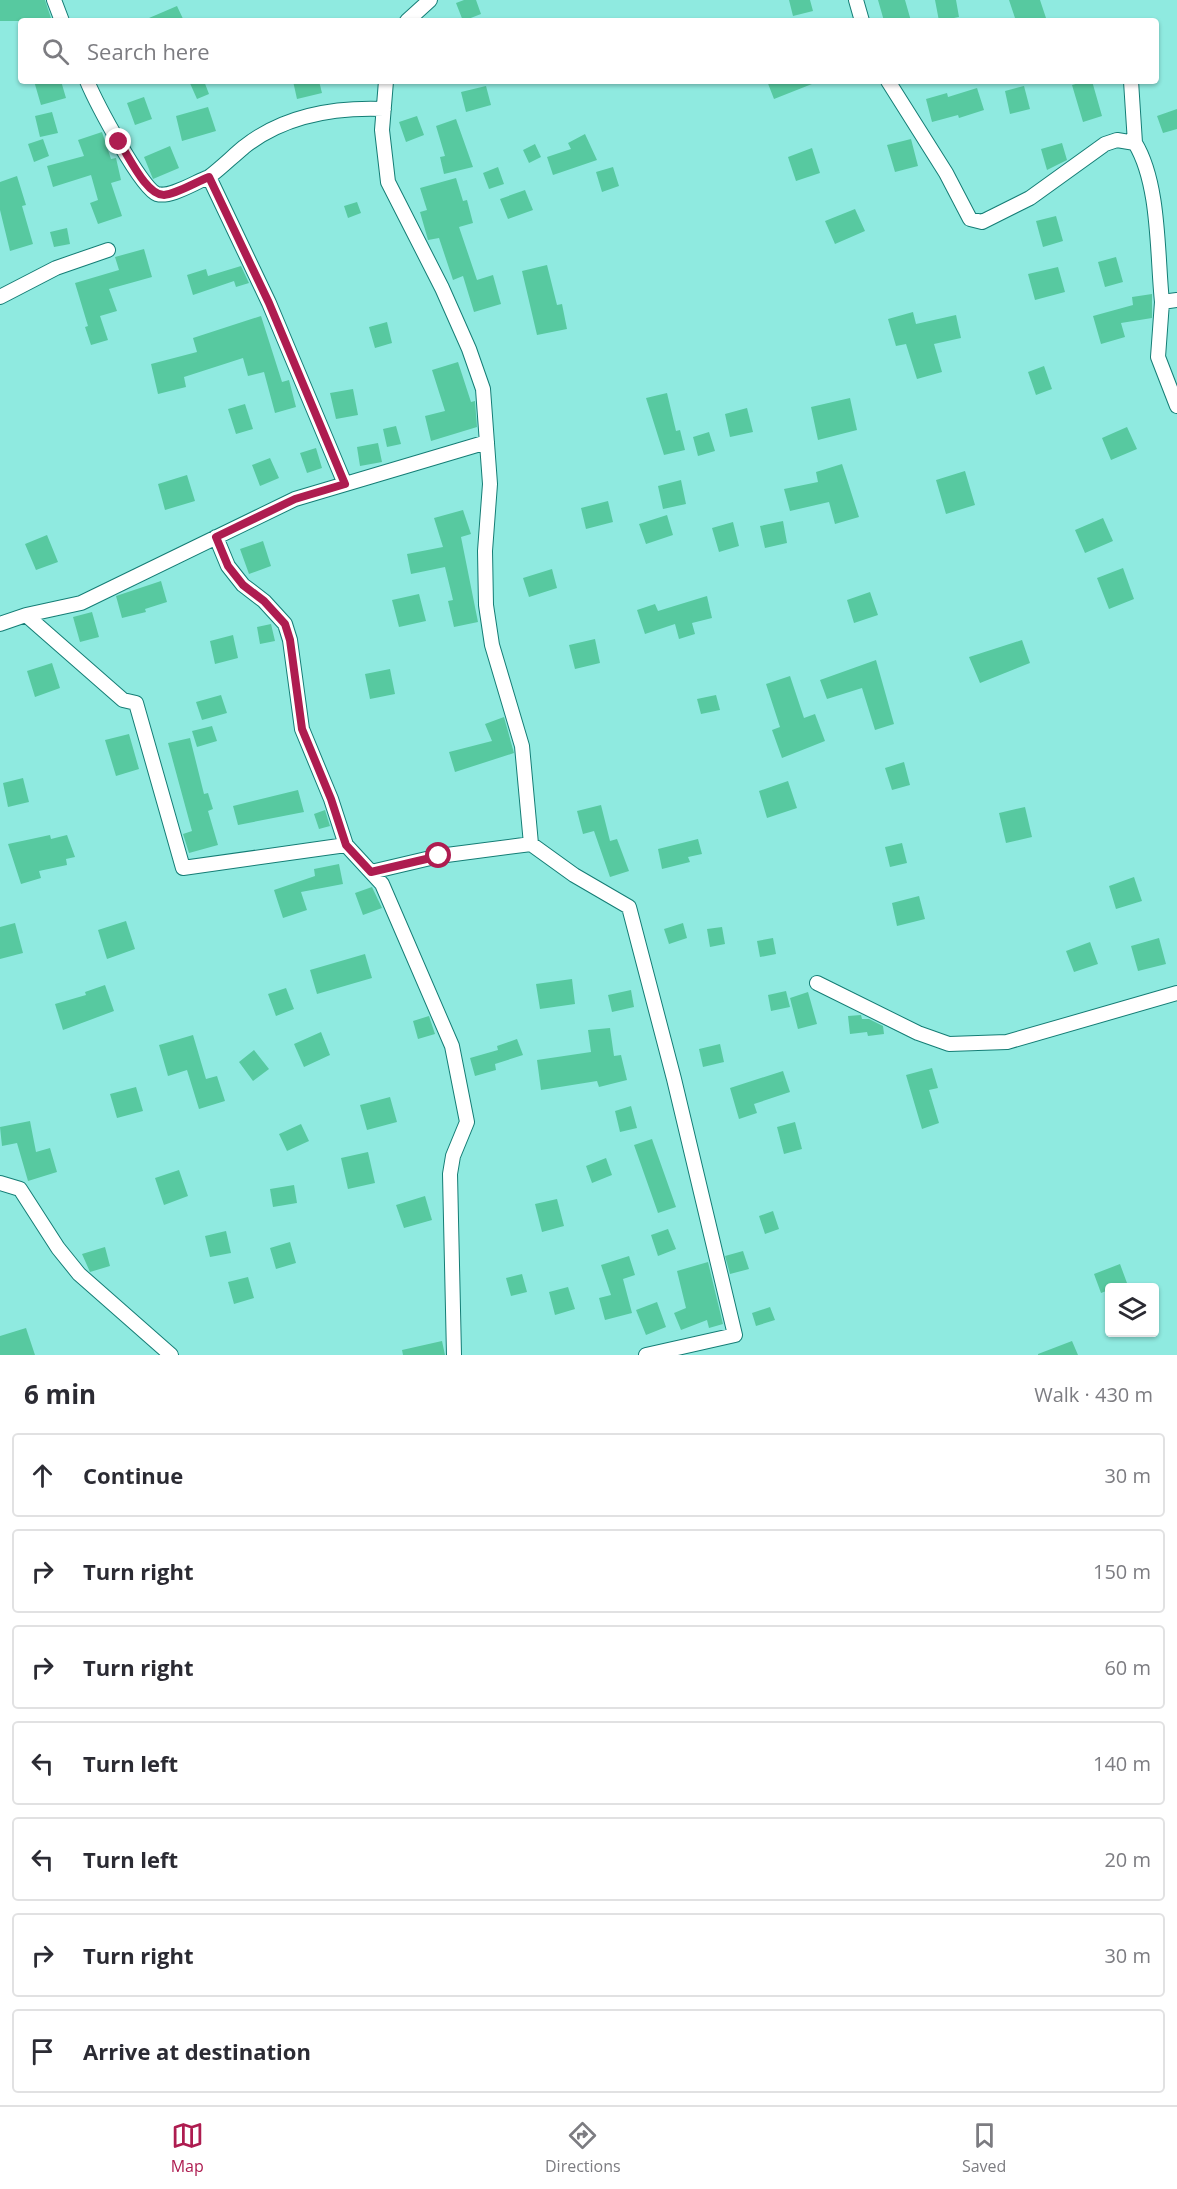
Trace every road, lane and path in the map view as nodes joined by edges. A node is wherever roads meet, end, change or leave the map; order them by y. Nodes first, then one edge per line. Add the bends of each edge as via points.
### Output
1 (54, 0) edge
2 (430, 0) edge
3 (856, 0) edge
4 (61, 18) edge
5 (410, 18) edge
6 (861, 18) edge
7 (89, 84) edge
8 (386, 84) edge
9 (890, 84) edge
10 (1131, 84) edge
11 (384, 109) junction
12 (1135, 143) junction
13 (209, 177) junction
14 (108, 250) dead end
15 (0, 297) edge
16 (1177, 300) edge
17 (1162, 302) junction
18 (1177, 406) edge
19 (487, 442) junction
20 (345, 484) junction
21 (216, 537) junction
22 (26, 615) junction
23 (0, 624) edge
24 (531, 844) junction
25 (346, 845) junction
26 (371, 872) junction
27 (817, 983) dead end
28 (1177, 993) edge
29 (0, 1184) edge
30 (171, 1355) edge
31 (453, 1355) edge
32 (646, 1355) edge

1 - 4 street
2 - 5 street
3 - 6 street
7 - 13 street via 119,142 155,194 166,195
8 - 11 street
9 - 12 street via 970,219 982,222 1030,198 1105,144 1125,140
10 - 12 street
11 - 13 street via 336,110 299,118 245,146
11 - 19 street via 382,129 388,182 470,349 483,389
12 - 17 street via 1143,161 1158,231
13 - 20 street via 269,303
14 - 15 street via 56,268
16 - 17 street
17 - 18 street via 1158,357
19 - 20 street
19 - 24 street via 490,484 486,605 492,645 522,746
20 - 21 street via 295,499
21 - 22 street via 81,603
21 - 25 street via 228,566 243,585 285,624 302,729
22 - 23 street
22 - 25 street via 123,700 136,704 183,868
24 - 26 street via 448,854
24 - 32 street via 629,908 735,1335
25 - 26 street
26 - 31 street via 382,884 443,1020 466,1107 467,1122 450,1174
27 - 28 street via 918,1033 950,1044 1007,1042
29 - 30 street via 20,1189 79,1274

